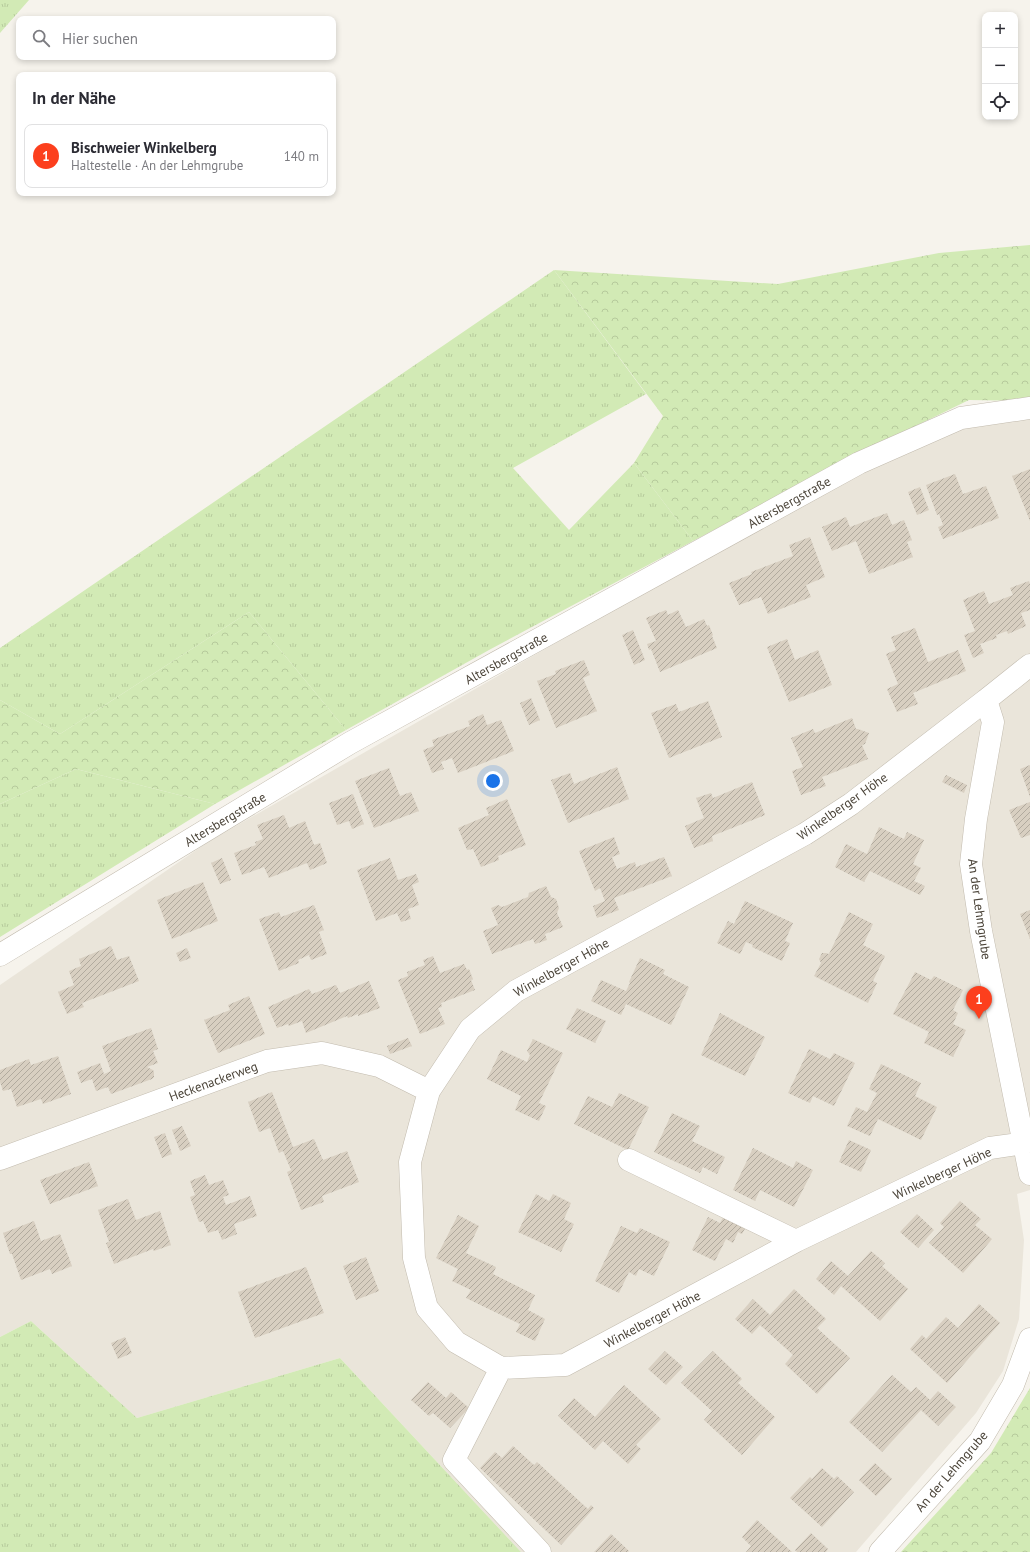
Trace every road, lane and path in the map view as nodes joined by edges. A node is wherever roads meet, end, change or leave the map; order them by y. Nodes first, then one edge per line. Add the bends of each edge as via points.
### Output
1 (1030, 408) edge
2 (1030, 666) edge
3 (986, 700) junction
4 (0, 956) edge
5 (429, 1090) junction
6 (1024, 1143) junction
7 (0, 1160) edge
8 (629, 1160) dead end
9 (1030, 1174) edge
10 (796, 1241) junction
11 (1030, 1339) edge
12 (501, 1368) junction
13 (540, 1552) edge
14 (880, 1552) edge

1 - 4 street, Altersbergstraße via 961,418 859,463 350,743
2 - 3 street
3 - 5 street, Winkelberger Höhe via 851,804 805,834 516,991 470,1029
3 - 6 street, An der Lehmgrube via 994,722 976,819 971,864 981,931
5 - 7 street, Heckenackerweg via 380,1066 322,1053 266,1061
5 - 12 street, Winkelberger Höhe via 410,1162 414,1258 427,1308 456,1342
6 - 9 street, An der Lehmgrube
6 - 10 street, Winkelberger Höhe via 990,1148
8 - 10 street
10 - 12 street, Winkelberger Höhe via 565,1365
11 - 14 street, An der Lehmgrube via 1013,1385 980,1441
12 - 13 street via 454,1460

